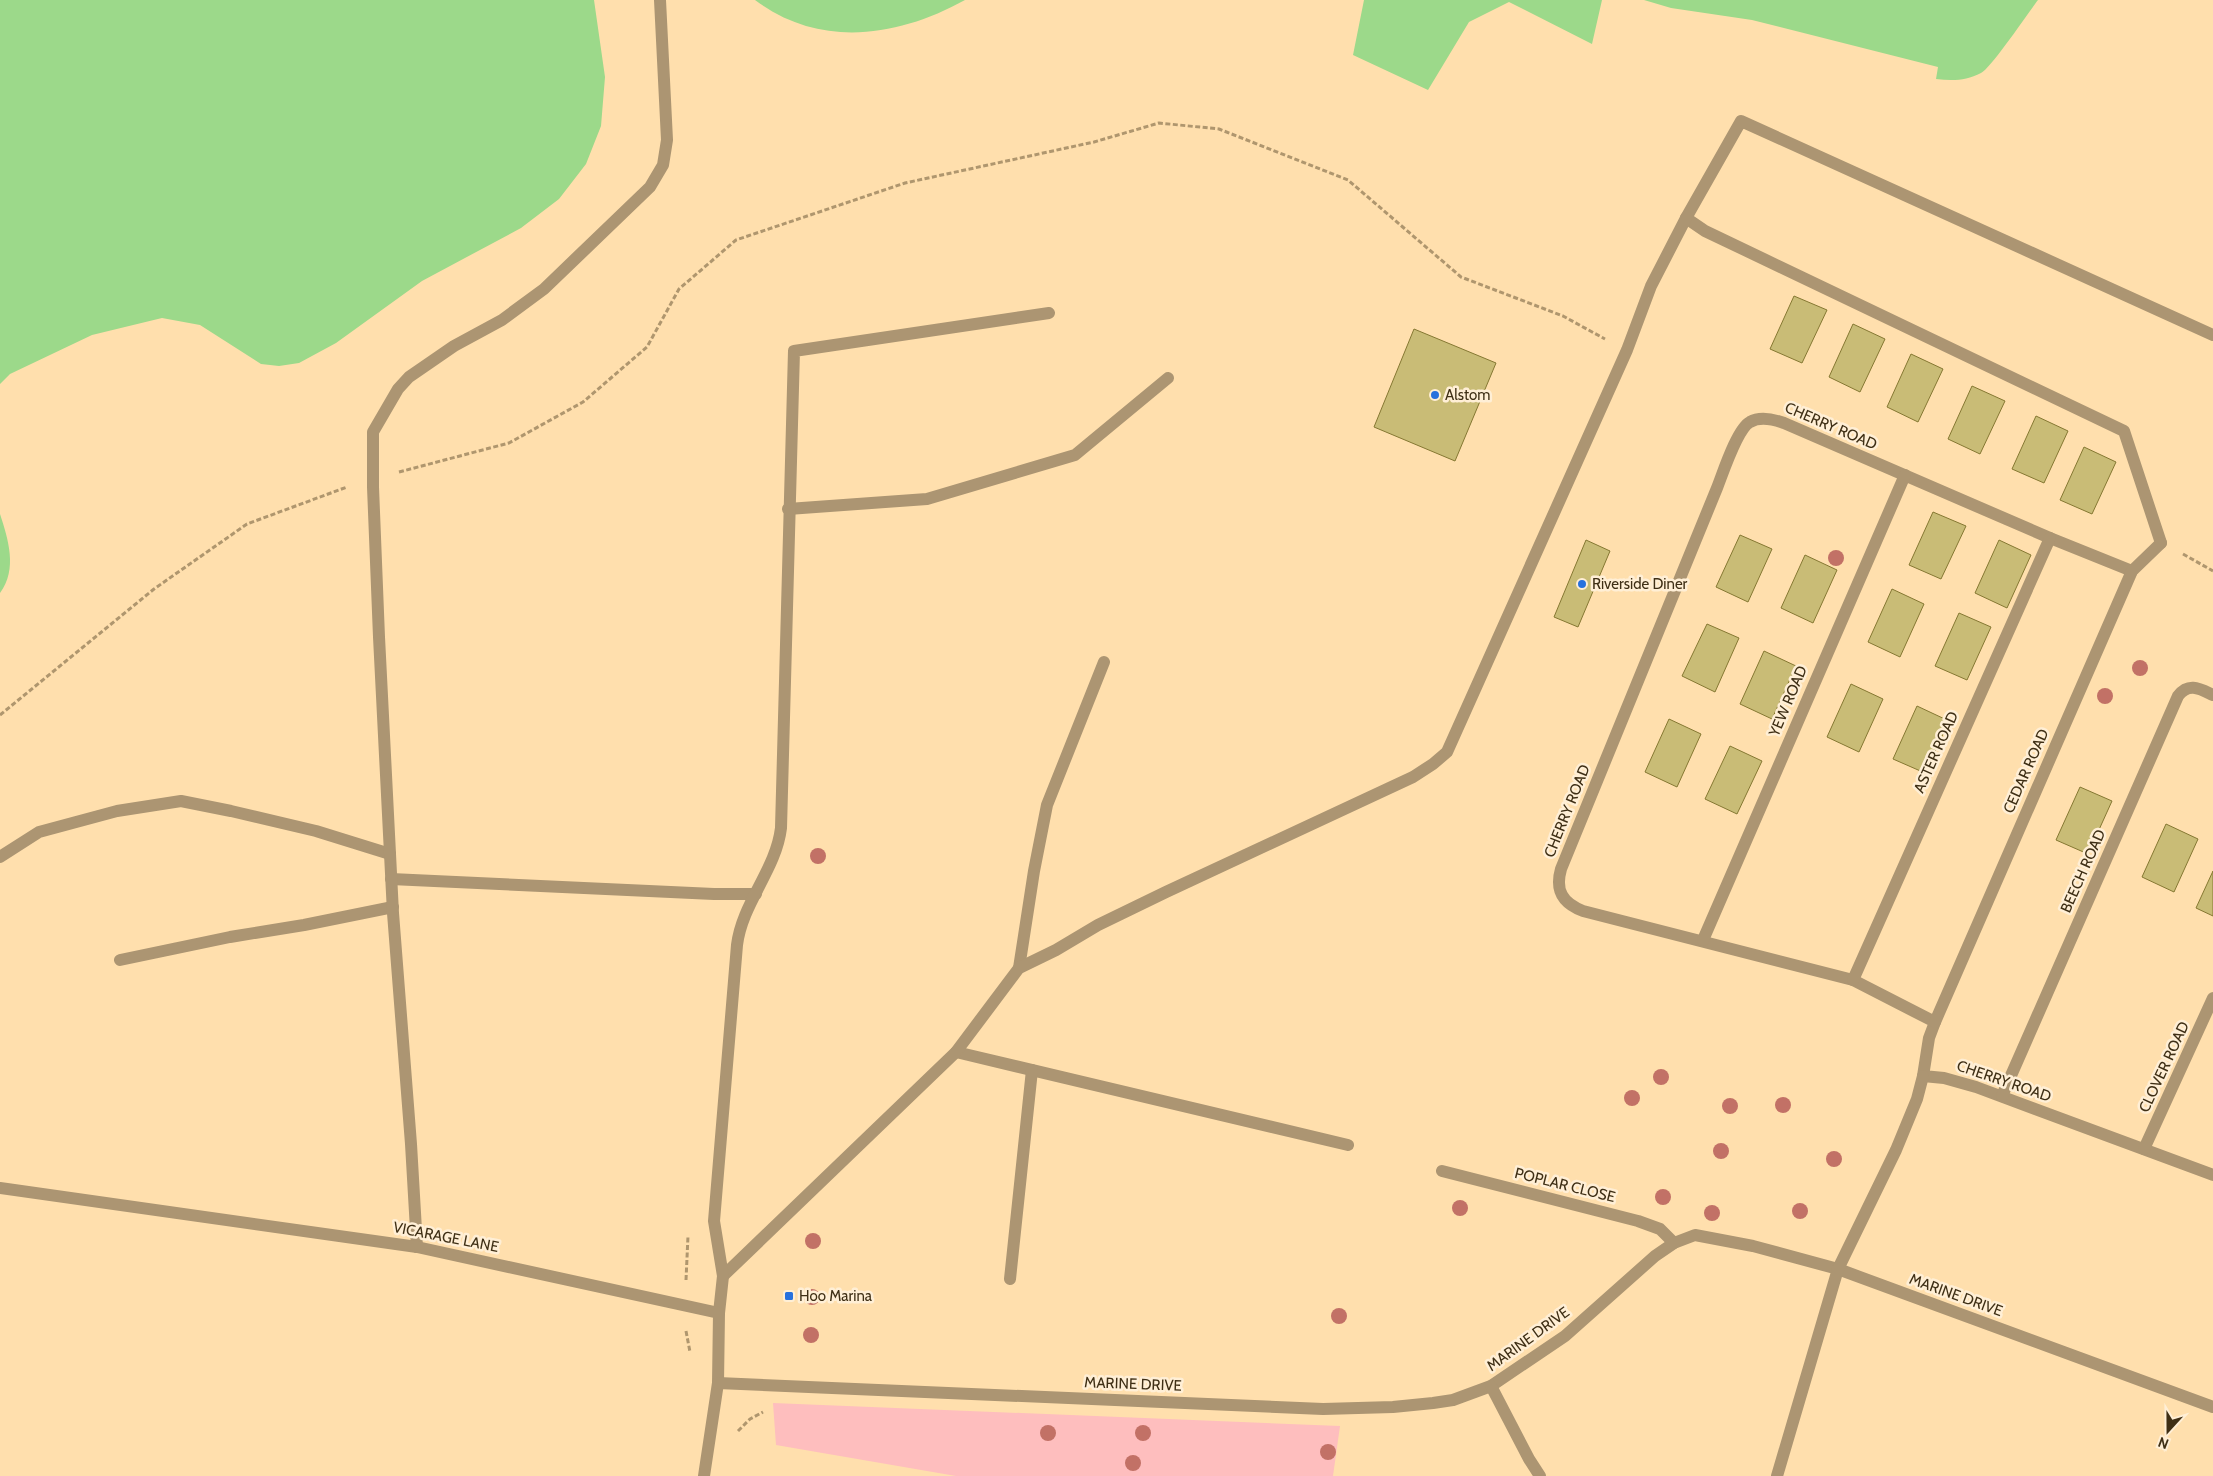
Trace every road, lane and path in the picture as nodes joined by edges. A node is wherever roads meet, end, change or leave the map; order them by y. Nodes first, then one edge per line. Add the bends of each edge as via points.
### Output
1 (660, 0) edge
2 (1686, 218) junction
3 (1049, 313) dead end
4 (2213, 335) edge
5 (1168, 378) dead end
6 (1904, 475) junction
7 (788, 509) junction
8 (2050, 538) junction
9 (2161, 543) junction
10 (2132, 570) junction
11 (2213, 571) edge
12 (1104, 662) dead end
13 (2213, 695) edge
14 (390, 854) junction
15 (0, 856) edge
16 (391, 879) junction
17 (756, 894) junction
18 (393, 906) junction
19 (1702, 940) junction
20 (120, 960) dead end
21 (1019, 968) junction
22 (1853, 980) junction
23 (2213, 998) edge
24 (1935, 1022) junction
25 (956, 1052) junction
26 (1032, 1070) junction
27 (1923, 1076) junction
28 (2002, 1096) junction
29 (1348, 1145) dead end
30 (2144, 1149) junction
31 (1442, 1171) dead end
32 (2213, 1176) edge
33 (0, 1188) edge
34 (1674, 1243) junction
35 (417, 1246) junction
36 (1838, 1269) junction
37 (723, 1276) junction
38 (1010, 1279) dead end
39 (719, 1313) junction
40 (718, 1383) junction
41 (1491, 1386) junction
42 (2213, 1407) edge
43 (767, 1410) dead end
44 (736, 1434) dead end
45 (704, 1476) edge
46 (1540, 1476) edge
47 (1778, 1476) edge

1 - 14 street via 667,140 663,165 650,188 544,289 502,320 454,346 409,377 398,389 373,432 376,580
2 - 4 street via 1741,121
2 - 9 street via 1704,231 2124,431
2 - 21 street via 1651,286 1627,350 1447,752 1413,777 1098,925
3 - 7 street via 794,351
5 - 7 street via 1075,455 927,499
6 - 8 street, CHERRY ROAD
6 - 19 street, YEW ROAD
6 - 19 street, CHERRY ROAD via 1774,419 1758,418 1746,424 1741,431 1561,869 1558,886 1568,904 1582,910
7 - 17 street via 781,828 776,854
8 - 10 street, CHERRY ROAD
8 - 22 street, ASTER ROAD
9 - 10 street, CEDAR ROAD
9 - 11 path
10 - 24 street, CEDAR ROAD
12 - 21 street via 1046,805
13 - 28 street, BEECH ROAD via 2195,687 2185,688 2178,696
14 - 15 street via 316,832 181,802 117,811 39,832
14 - 16 street
16 - 17 street
16 - 18 street
17 - 37 street via 740,929 736,955 714,1221
18 - 20 street
18 - 35 street
19 - 22 street, CHERRY ROAD
21 - 25 street
22 - 24 street, CHERRY ROAD
23 - 30 street, CLOVER ROAD
24 - 27 street
25 - 26 street
25 - 37 street
26 - 29 street
26 - 38 street
27 - 28 street, CHERRY ROAD via 1956,1081
27 - 36 street via 1896,1150
28 - 30 street, CHERRY ROAD
30 - 32 street, CHERRY ROAD
31 - 34 street, POPLAR CLOSE via 1638,1222 1660,1229
33 - 35 street, VICARAGE LANE
34 - 36 street, MARINE DRIVE via 1699,1235
34 - 41 street, MARINE DRIVE via 1638,1270 1566,1336
35 - 39 street, VICARAGE LANE
36 - 42 street, MARINE DRIVE
36 - 47 street
37 - 39 street
39 - 40 street
40 - 41 street, MARINE DRIVE via 1323,1409 1433,1403 1453,1400
40 - 45 street
41 - 46 street
43 - 44 path via 750,1419

